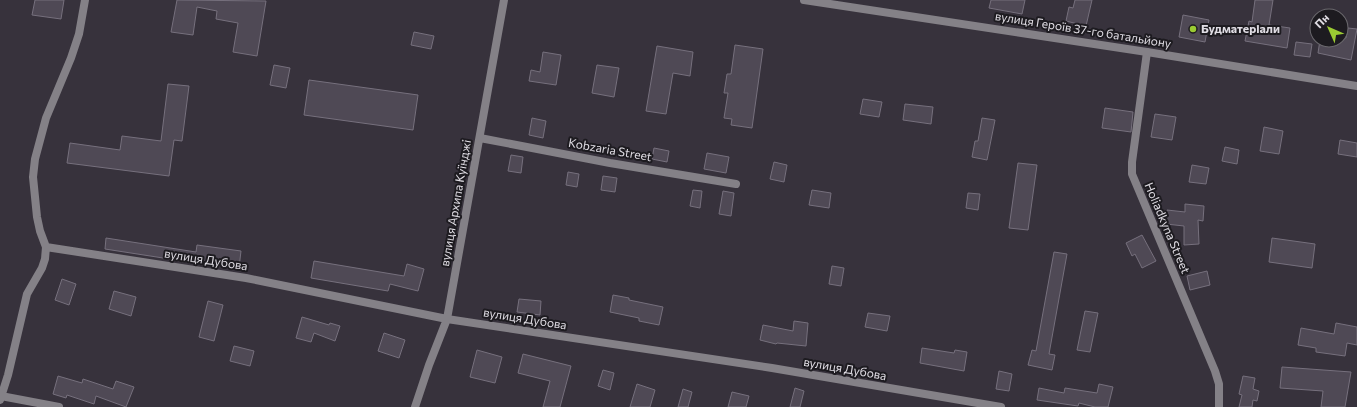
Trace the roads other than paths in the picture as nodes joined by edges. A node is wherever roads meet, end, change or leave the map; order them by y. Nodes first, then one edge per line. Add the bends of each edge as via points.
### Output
1 (85, 0) edge
2 (504, 0) edge
3 (804, 0) edge
4 (1147, 52) junction
5 (1357, 86) edge
6 (480, 138) junction
7 (736, 184) dead end
8 (46, 247) junction
9 (447, 319) junction
10 (1, 398) edge
11 (59, 407) edge
12 (415, 407) edge
13 (1001, 407) edge
14 (1219, 407) edge

1 - 8 street via 77,40 46,118 35,159 33,177 37,217
2 - 6 street, вулиця Архипа Куїнджі
3 - 4 street, вулиця Героїв 37-го батальйону
4 - 5 street, вулиця Героїв 37-го батальйону
4 - 14 street, Holiadkyna Street via 1132,174 1215,371 1219,384
6 - 7 street, Kobzaria Street
6 - 9 street, вулиця Архипа Куїнджі
8 - 9 street, вулиця Дубова via 246,278
8 - 10 street via 42,268 27,294
9 - 12 street, вулиця Архипа Куїнджі
9 - 13 street, вулиця Дубова via 772,368
10 - 11 street

